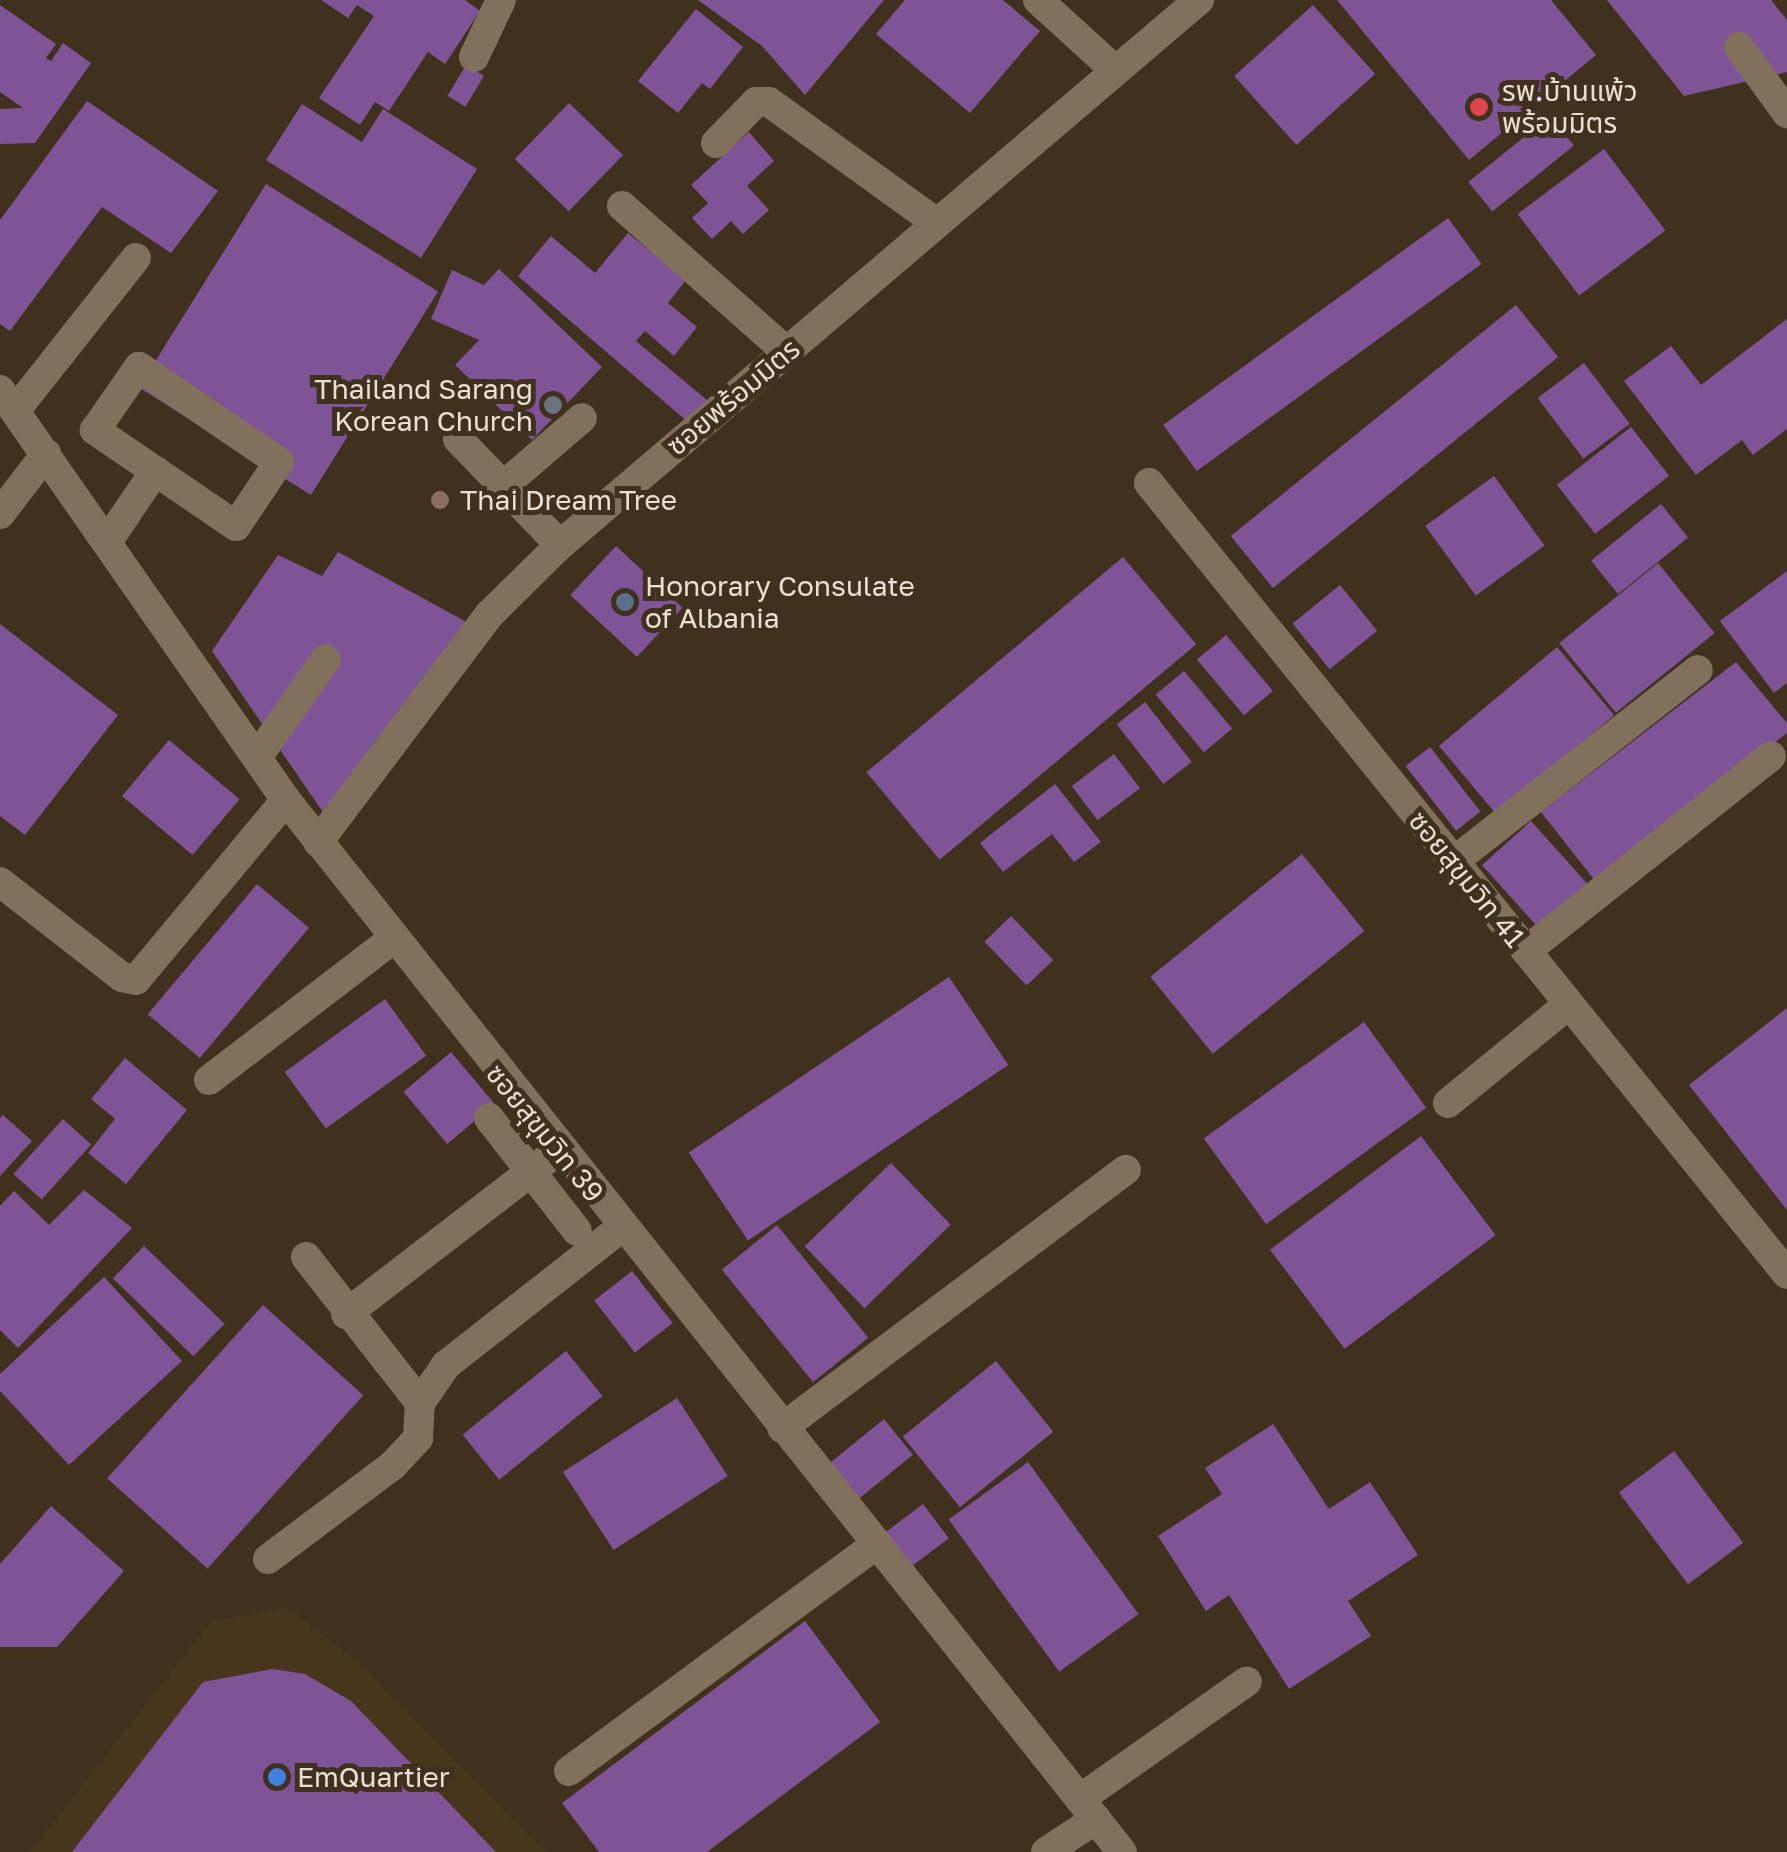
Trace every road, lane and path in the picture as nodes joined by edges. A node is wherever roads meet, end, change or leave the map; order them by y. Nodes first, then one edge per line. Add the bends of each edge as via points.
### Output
1 (502, 0) edge
2 (1038, 0) edge
3 (1199, 0) edge
4 (1739, 47) dead end
5 (474, 56) dead end
6 (1115, 70) junction
7 (1787, 113) edge
8 (716, 143) dead end
9 (622, 206) dead end
10 (937, 223) junction
11 (136, 258) dead end
12 (786, 351) junction
13 (8, 401) edge
14 (582, 418) dead end
15 (458, 439) dead end
16 (46, 454) junction
17 (155, 471) junction
18 (1149, 483) dead end
19 (503, 486) junction
20 (0, 514) edge
21 (108, 542) junction
22 (560, 545) junction
23 (326, 660) dead end
24 (1698, 670) dead end
25 (258, 756) junction
26 (1771, 756) dead end
27 (286, 800) junction
28 (318, 842) junction
29 (1453, 862) junction
30 (0, 882) edge
31 (394, 939) junction
32 (1526, 951) junction
33 (1569, 1004) junction
34 (209, 1080) dead end
35 (1448, 1103) dead end
36 (489, 1118) dead end
37 (559, 1150) junction
38 (1126, 1170) dead end
39 (530, 1171) junction
40 (622, 1228) junction
41 (577, 1231) dead end
42 (306, 1256) dead end
43 (1787, 1274) edge
44 (346, 1314) junction
45 (420, 1403) junction
46 (782, 1428) junction
47 (876, 1545) junction
48 (268, 1559) dead end
49 (1247, 1681) dead end
50 (569, 1772) dead end
51 (1088, 1809) junction
52 (1046, 1852) edge
53 (1122, 1852) edge

1 - 5 street
2 - 6 street
3 - 6 street, ซอยพร้อมมิตร
4 - 7 street
6 - 10 street, ซอยพร้อมมิตร
8 - 10 street via 756,102 770,102
9 - 12 street
10 - 12 street, ซอยพร้อมมิตร
11 - 13 street
12 - 22 street, ซอยพร้อมมิตร
13 - 16 street, ซอยสุขุมวิท 39
14 - 19 street
15 - 19 street
16 - 20 street
16 - 21 street, ซอยสุขุมวิท 39
17 - 17 street via 96,430 139,367 279,462 236,526
17 - 21 street
18 - 29 street, ซอยสุขุมวิท 41
19 - 22 street
21 - 25 street, ซอยสุขุมวิท 39
22 - 28 street, ซอยพร้อมมิตร via 490,614
23 - 25 street
24 - 29 street
25 - 27 street, ซอยสุขุมวิท 39
26 - 32 street
27 - 28 street, ซอยสุขุมวิท 39
27 - 30 street via 136,980 122,977
28 - 31 street, ซอยสุขุมวิท 39
29 - 32 street, ซอยสุขุมวิท 41
31 - 34 street
31 - 37 street, ซอยสุขุมวิท 39
32 - 33 street, ซอยสุขุมวิท 41
33 - 35 street
33 - 43 street, ซอยสุขุมวิท 41
36 - 39 street
37 - 39 street
37 - 40 street, ซอยสุขุมวิท 39
38 - 46 street
39 - 41 street
39 - 44 street
40 - 45 street via 446,1365
40 - 46 street, ซอยสุขุมวิท 39
42 - 44 street
44 - 45 street
45 - 48 street via 418,1438 394,1466
46 - 47 street, ซอยสุขุมวิท 39
47 - 50 street
47 - 51 street, ซอยสุขุมวิท 39
49 - 51 street
51 - 52 street
51 - 53 street, ซอยสุขุมวิท 39

